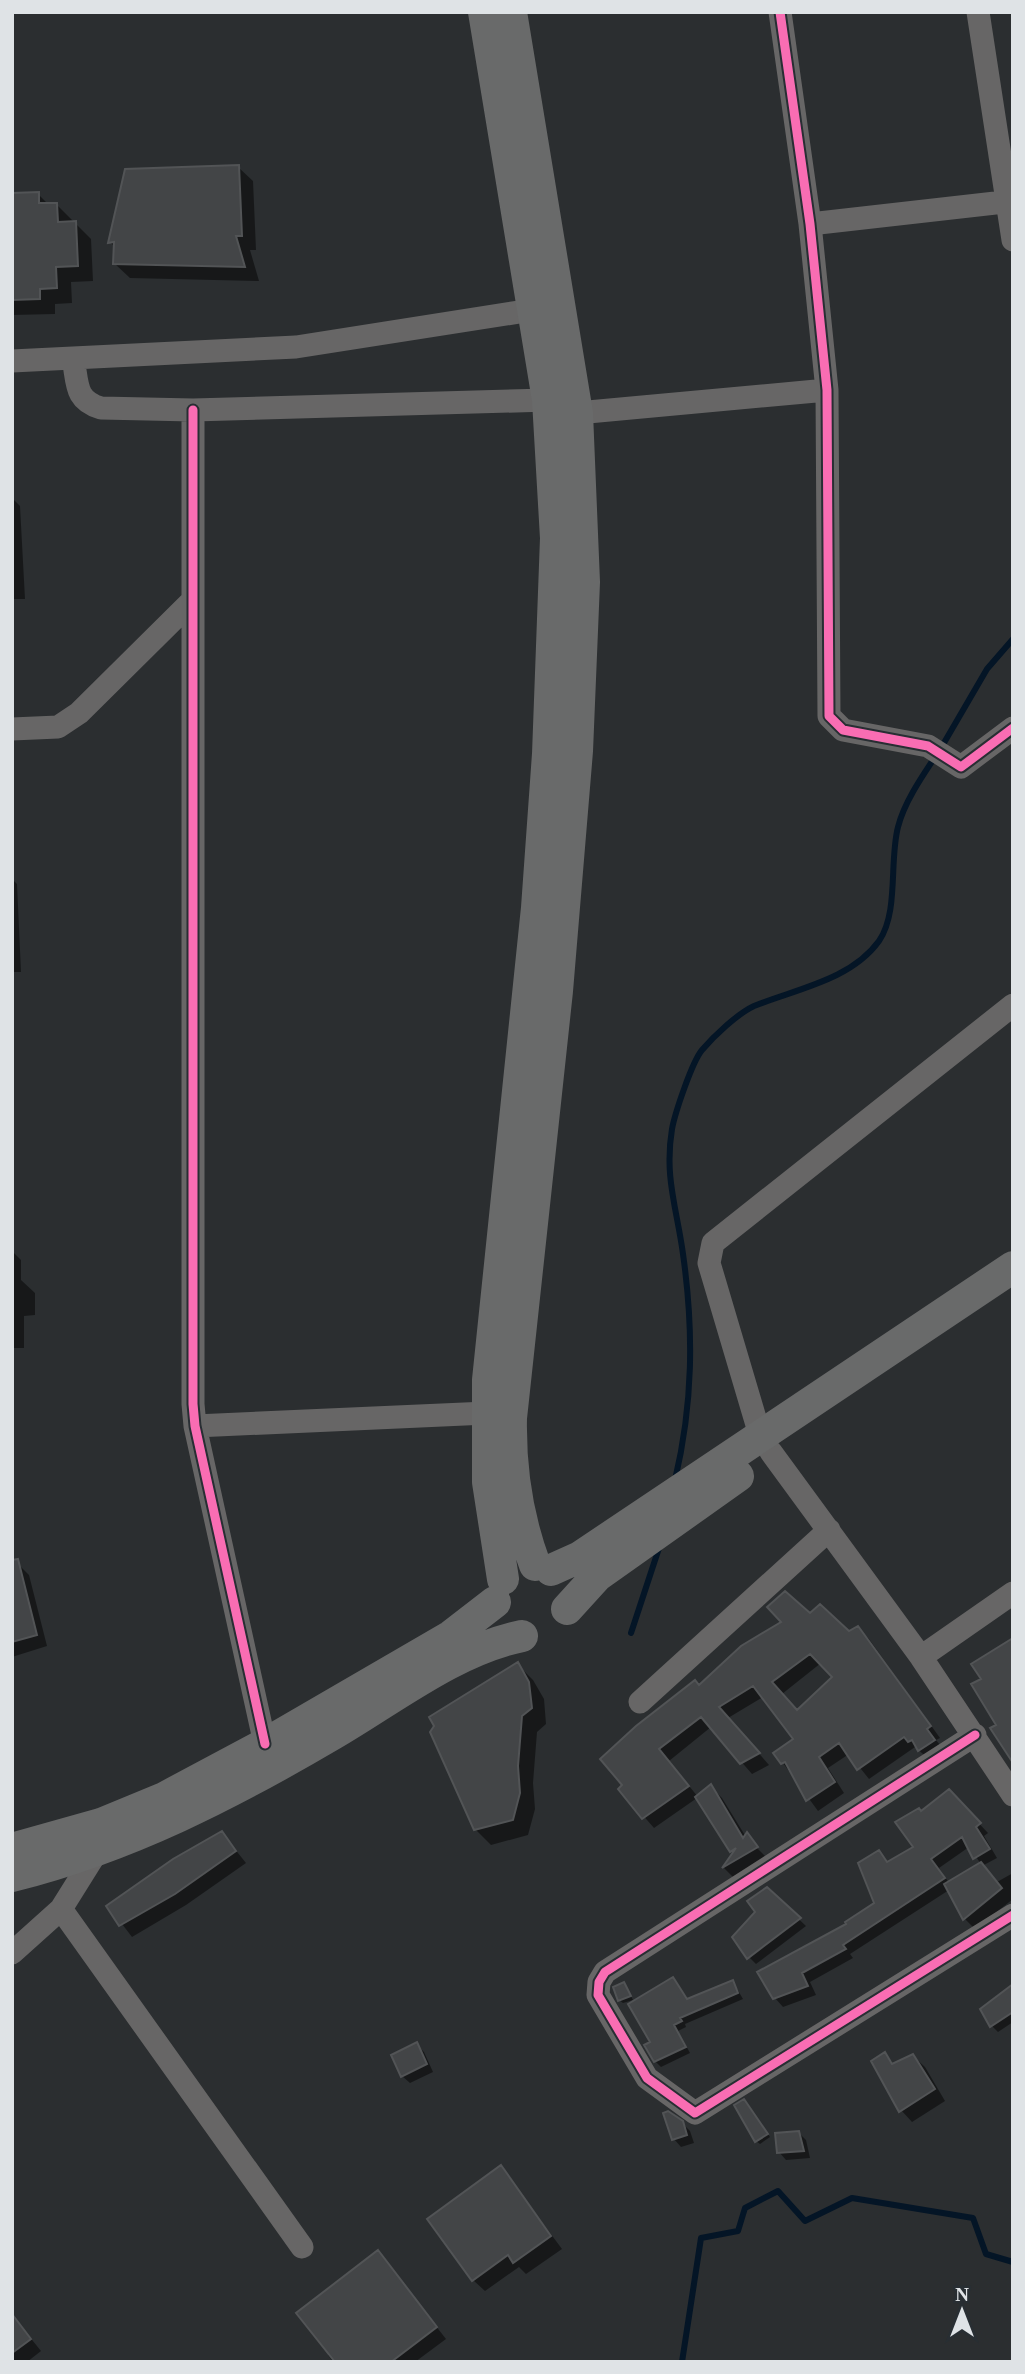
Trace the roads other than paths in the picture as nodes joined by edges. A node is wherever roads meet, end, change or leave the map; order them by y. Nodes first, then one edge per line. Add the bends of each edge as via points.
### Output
1 (484, 12) edge
2 (511, 12) edge
3 (780, 12) edge
4 (978, 12) edge
5 (1009, 201) edge
6 (810, 224) junction
7 (1013, 240) edge
8 (532, 310) junction
9 (73, 358) junction
10 (12, 361) edge
11 (827, 390) junction
12 (548, 400) junction
13 (193, 410) junction
14 (577, 413) junction
15 (193, 600) junction
16 (1013, 728) edge
17 (12, 729) edge
18 (1013, 1005) edge
19 (1013, 1266) edge
20 (1013, 1287) edge
21 (487, 1413) junction
22 (195, 1426) junction
23 (765, 1444) junction
24 (673, 1503) junction
25 (829, 1530) junction
26 (543, 1568) junction
27 (499, 1591) junction
28 (1013, 1593) edge
29 (568, 1609) junction
30 (523, 1636) junction
31 (921, 1657) junction
32 (640, 1702) dead end
33 (975, 1735) junction
34 (265, 1744) junction
35 (1013, 1795) edge
36 (12, 1849) edge
37 (96, 1853) junction
38 (12, 1876) edge
39 (61, 1909) junction
40 (1013, 1915) edge
41 (12, 1953) edge
42 (302, 2247) dead end

1 - 8 main road
2 - 14 main road
3 - 6 street
4 - 5 street
5 - 6 street
5 - 7 street
6 - 11 street
8 - 9 street via 296,347
8 - 12 main road
9 - 10 street
9 - 13 street via 80,397 88,404
11 - 14 street
11 - 16 street via 829,716 842,730 928,746 957,766 964,766
12 - 13 street
12 - 21 main road via 556,538 548,754 536,922
13 - 15 street
14 - 26 main road via 584,582 577,751 557,991 511,1418 518,1510
15 - 17 street via 79,713 58,727
15 - 22 street
18 - 23 street via 713,1243 709,1262
19 - 23 main road
20 - 23 main road
21 - 22 street
21 - 27 main road via 488,1482
22 - 34 street
23 - 24 main road
23 - 25 street
24 - 26 main road via 580,1557
24 - 29 main road via 648,1537 597,1576
25 - 31 street
25 - 32 street
26 - 27 main road via 523,1566
26 - 29 main road via 564,1583
27 - 30 main road via 502,1622
27 - 34 main road via 451,1636
28 - 31 street
29 - 30 main road via 556,1629
30 - 37 main road via 459,1659 265,1774
31 - 33 street
33 - 35 street
33 - 40 street via 605,1972 598,1995 647,2078 695,2113
34 - 36 main road via 164,1798 101,1824
37 - 38 main road
37 - 39 street
39 - 41 street
39 - 42 street

